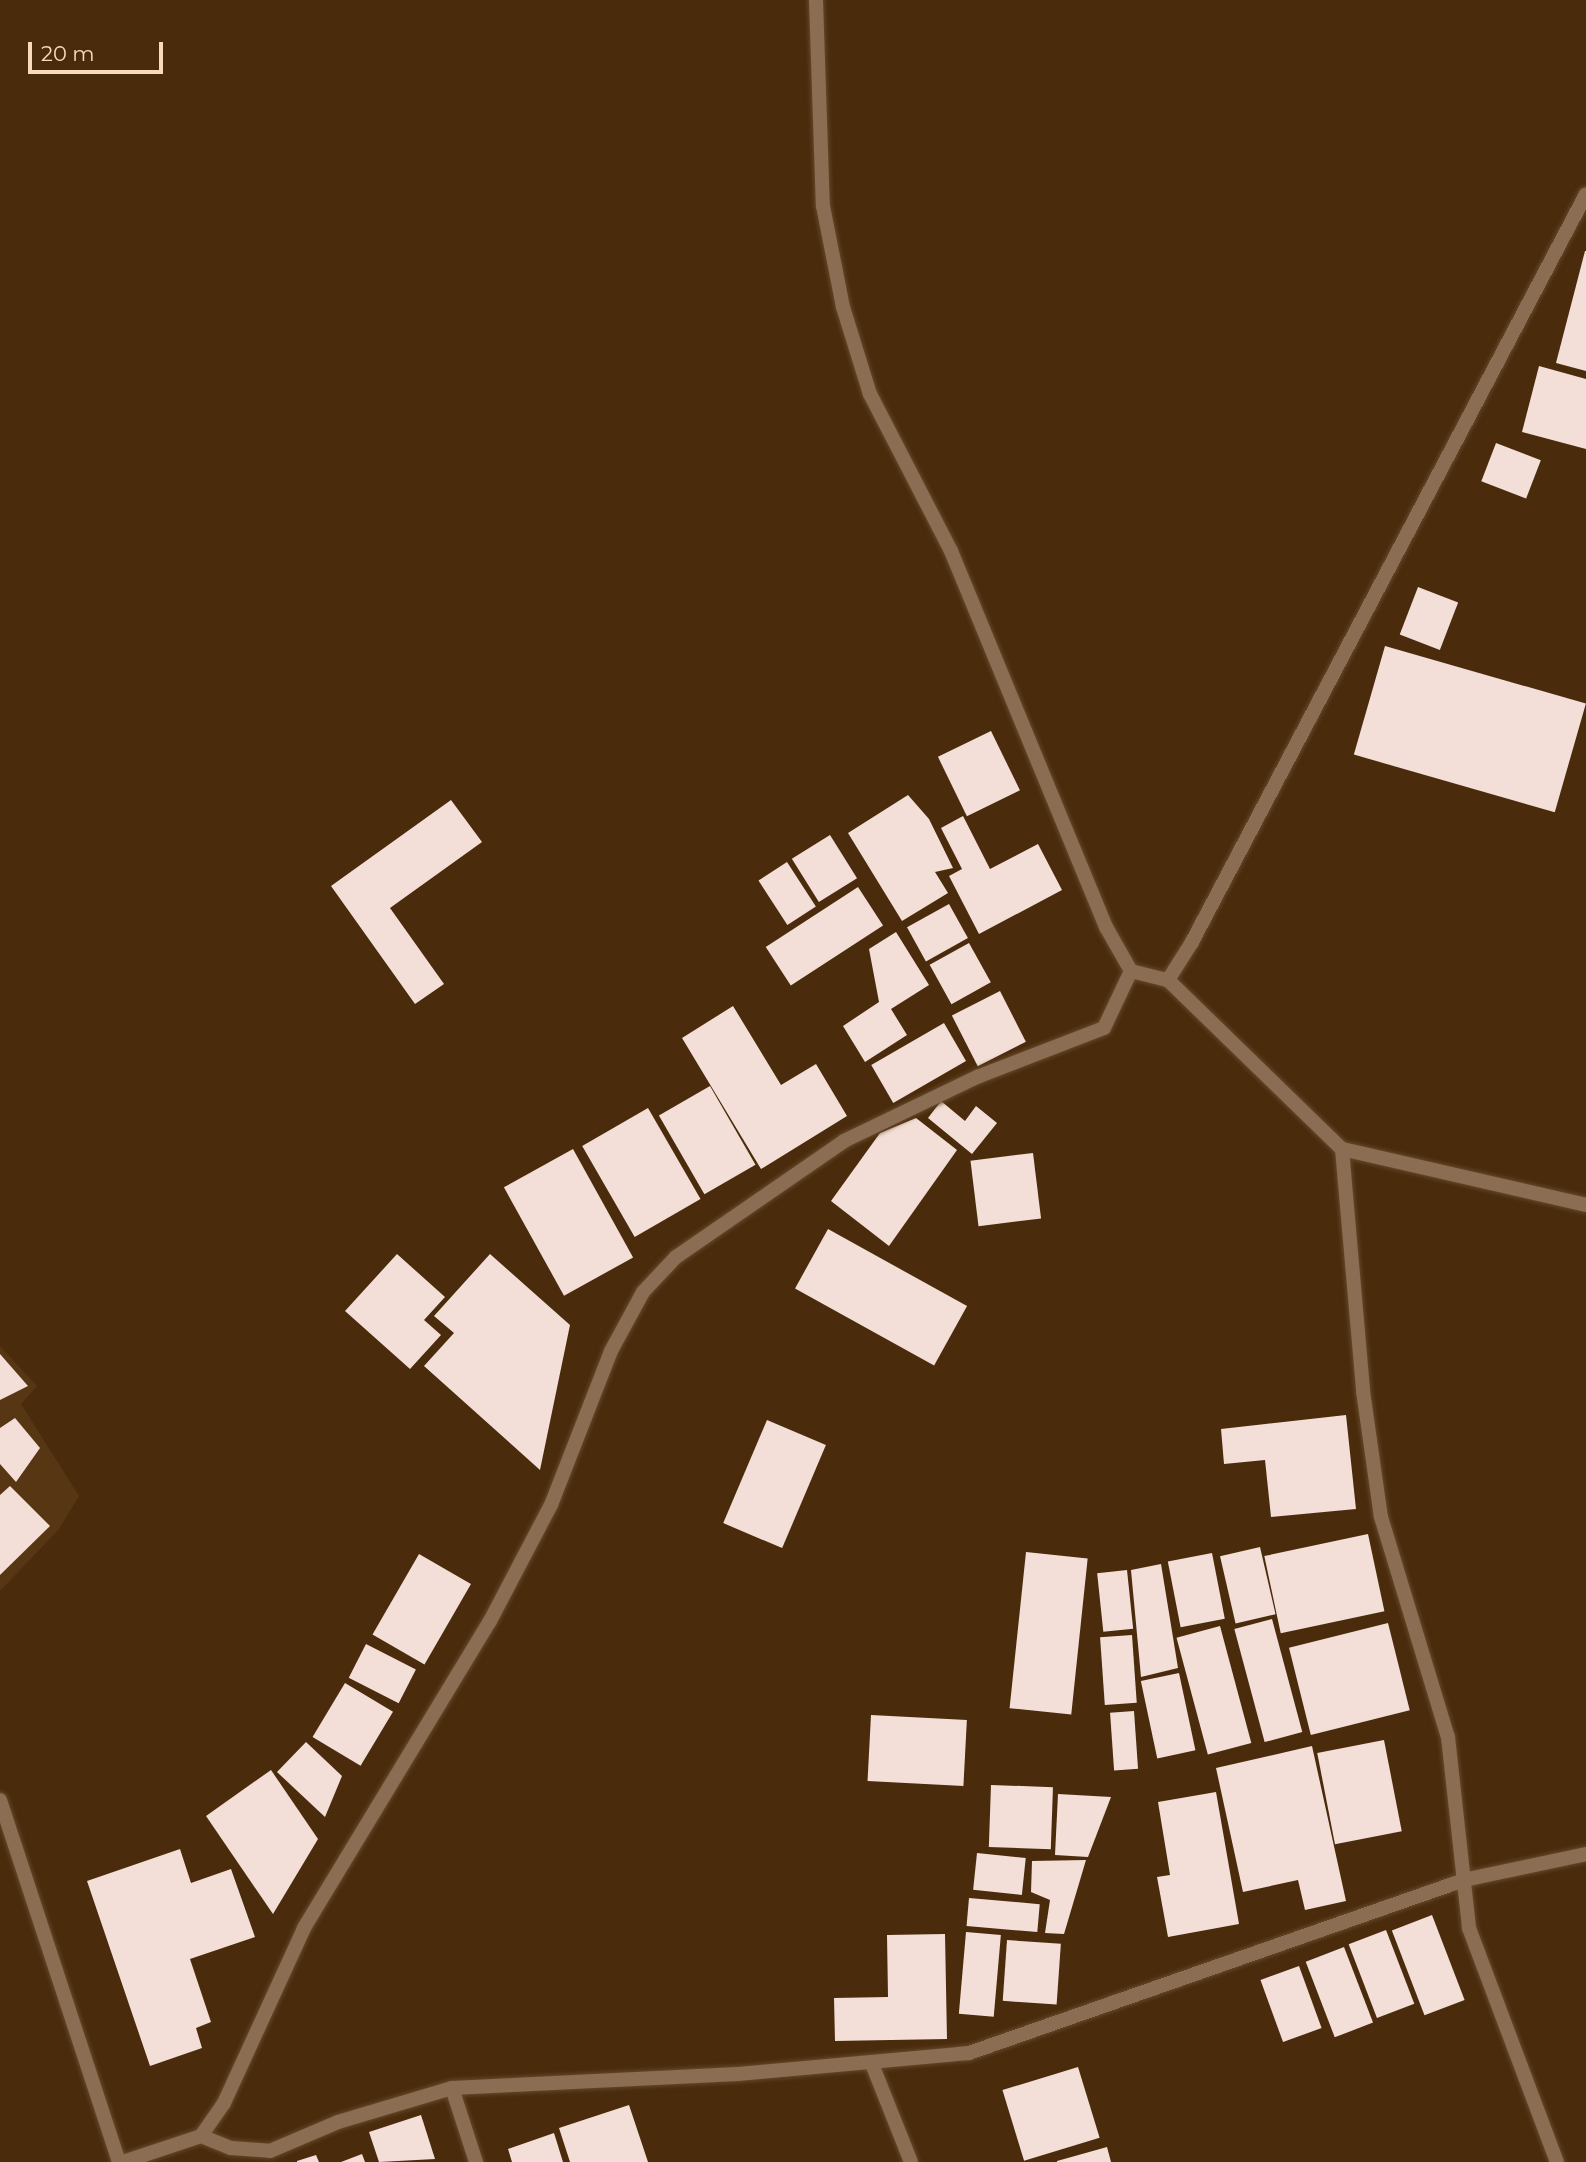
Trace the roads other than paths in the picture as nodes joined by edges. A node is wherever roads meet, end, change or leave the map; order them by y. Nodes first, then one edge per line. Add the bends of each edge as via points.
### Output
1 (816, 0) edge
2 (1586, 194) edge
3 (1131, 971) junction
4 (1168, 980) junction
5 (1342, 1149) junction
6 (1586, 1205) edge
7 (0, 1800) edge
8 (1586, 1854) edge
9 (1464, 1880) junction
10 (872, 2064) junction
11 (452, 2088) junction
12 (201, 2136) junction
13 (121, 2162) edge
14 (476, 2162) edge
15 (911, 2162) edge
16 (1557, 2162) edge

1 - 3 street via 823,206 843,306 870,394 951,551 1100,914
2 - 4 street
3 - 4 street
3 - 12 street via 1104,1028 977,1077 844,1141 676,1257 643,1293 611,1351 551,1506 490,1621 304,1928 224,2103
4 - 5 street
5 - 6 street
5 - 9 street via 1363,1391 1381,1517 1448,1737
7 - 13 street
8 - 9 street
9 - 10 street via 969,2053
9 - 16 street via 1469,1928
10 - 11 street
10 - 15 street
11 - 12 street via 338,2122 270,2151 231,2148
11 - 14 street
12 - 13 street

